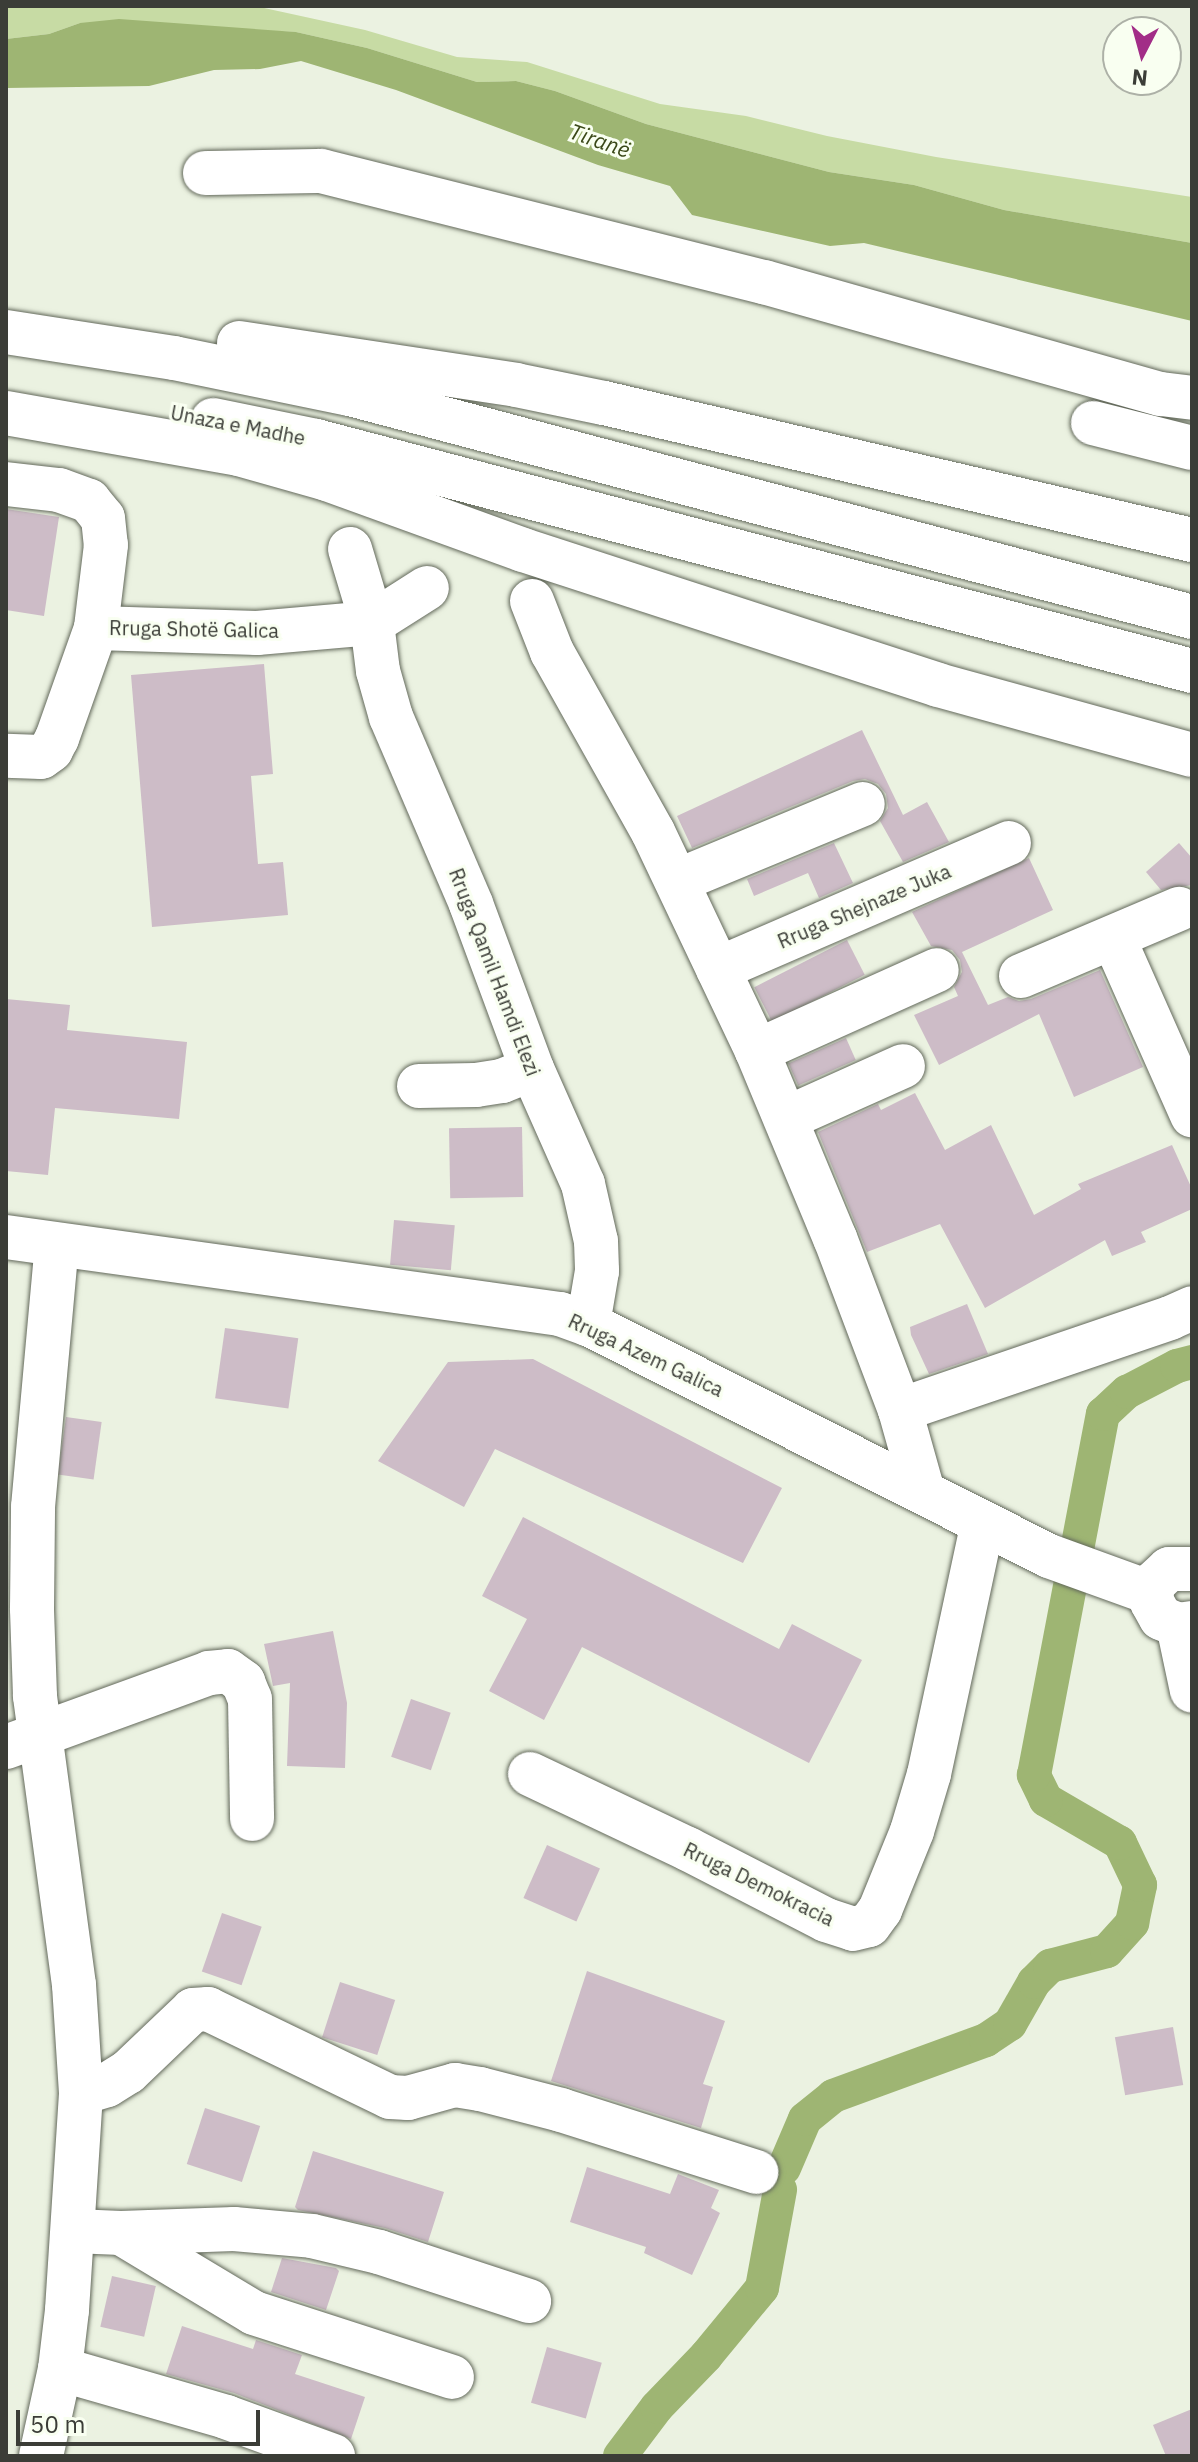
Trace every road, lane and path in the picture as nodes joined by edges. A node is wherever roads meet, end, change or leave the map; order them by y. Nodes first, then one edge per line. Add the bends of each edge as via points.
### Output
1 (205, 173) dead end
2 (6, 305) edge
3 (6, 332) edge
4 (6, 384) edge
5 (1192, 398) edge
6 (6, 413) edge
7 (1093, 423) dead end
8 (1192, 448) edge
9 (6, 484) edge
10 (1192, 540) edge
11 (350, 549) dead end
12 (427, 588) dead end
13 (532, 601) dead end
14 (1192, 617) edge
15 (372, 623) junction
16 (96, 628) junction
17 (1192, 671) edge
18 (1192, 755) edge
19 (6, 756) edge
20 (863, 804) dead end
21 (1009, 843) dead end
22 (677, 881) junction
23 (1179, 909) dead end
24 (1114, 939) junction
25 (718, 969) junction
26 (937, 970) dead end
27 (1021, 976) dead end
28 (757, 1051) junction
29 (903, 1066) dead end
30 (532, 1069) junction
31 (419, 1086) dead end
32 (1192, 1115) edge
33 (787, 1118) junction
34 (6, 1237) edge
35 (57, 1245) junction
36 (1192, 1308) edge
37 (588, 1324) junction
38 (900, 1410) junction
39 (923, 1492) junction
40 (19, 1511) edge
41 (983, 1523) junction
42 (1192, 1569) edge
43 (1174, 1614) edge
44 (1192, 1691) edge
45 (23, 1740) edge
46 (530, 1774) dead end
47 (252, 1819) dead end
48 (81, 2093) junction
49 (756, 2172) dead end
50 (74, 2231) junction
51 (121, 2233) junction
52 (529, 2301) dead end
53 (60, 2369) junction
54 (452, 2377) dead end
55 (41, 2456) edge
56 (333, 2456) edge

1 - 5 main road via 321,171 764,282 1161,394
2 - 10 main road via 516,385
3 - 14 main road via 174,358 350,394
4 - 17 main road, Unaza e Madhe via 302,438
6 - 18 main road via 239,454 327,479 523,550 938,685
7 - 8 main road
9 - 16 main road via 79,495 96,507 106,545
11 - 15 main road, Rruga Qamil Hamdi Elezi
12 - 15 main road, Rruga Shotë Galica
13 - 22 main road via 552,652
15 - 16 main road, Rruga Shotë Galica via 257,633
15 - 30 main road, Rruga Qamil Hamdi Elezi via 391,717 471,904
16 - 19 main road via 51,750 31,759
20 - 22 main road
21 - 25 main road, Rruga Shejnaze Juka
22 - 25 main road
23 - 24 main road
24 - 27 main road
24 - 32 main road
25 - 28 main road
26 - 28 main road
28 - 33 main road
29 - 33 main road
30 - 31 main road via 476,1085
30 - 37 main road, Rruga Qamil Hamdi Elezi via 583,1184 591,1216 597,1271
33 - 38 main road
34 - 35 main road, Rruga Azem Galica
35 - 37 main road, Rruga Azem Galica via 535,1309
35 - 40 main road
36 - 38 main road
37 - 39 main road, Rruga Azem Galica
38 - 39 main road
39 - 41 main road, Rruga Azem Galica
40 - 45 main road via 32,1608
41 - 43 main road, Rruga Azem Galica
41 - 46 main road, Rruga Demokracia via 929,1774 880,1910 869,1925 853,1929 826,1920
42 - 43 main road via 1169,1569 1154,1583
43 - 44 main road
45 - 47 main road via 209,1673 228,1671 243,1682 250,1699
45 - 48 main road via 74,1985
48 - 49 main road via 128,2072 193,2010 208,2009 390,2097 408,2098 455,2085 480,2089
48 - 50 main road
50 - 51 main road
50 - 53 main road
51 - 52 main road via 234,2229 312,2236
51 - 54 main road via 254,2313
53 - 55 main road
53 - 56 main road via 226,2417

